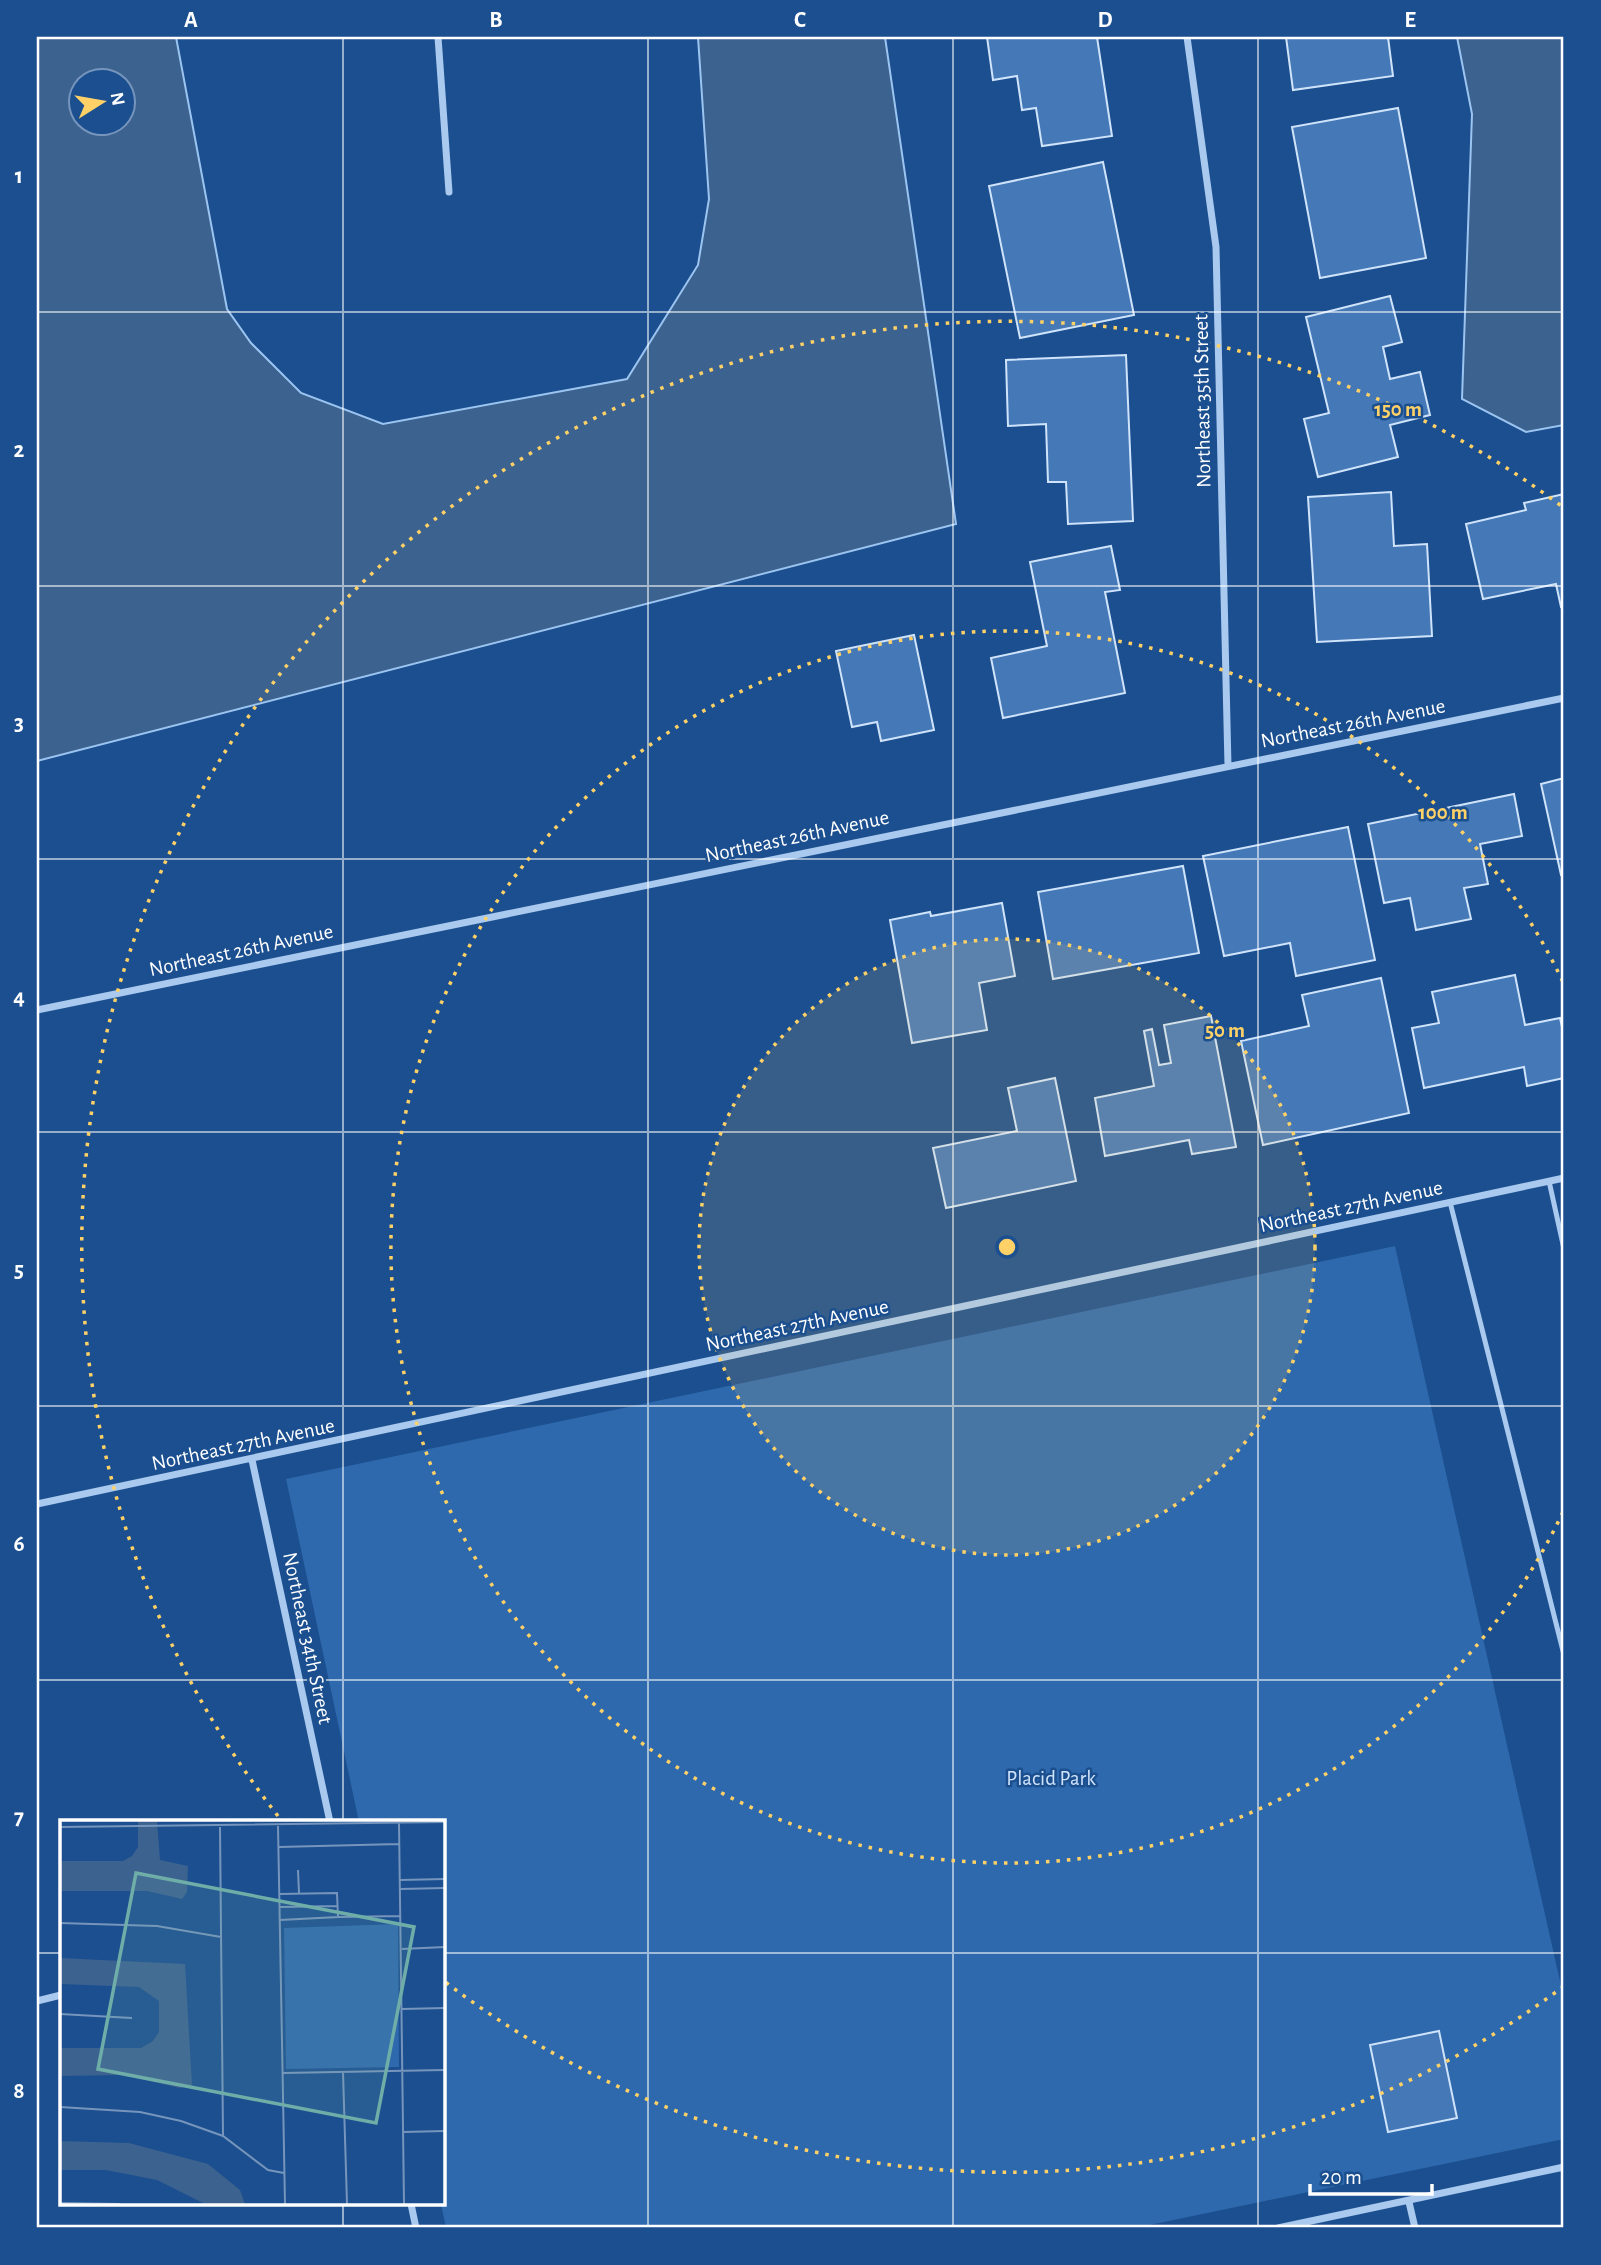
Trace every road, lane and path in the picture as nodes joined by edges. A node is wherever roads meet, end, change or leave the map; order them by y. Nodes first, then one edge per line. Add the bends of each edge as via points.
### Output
1 (438, 37) edge
2 (1187, 37) edge
3 (449, 192) dead end
4 (1564, 698) edge
5 (1228, 766) junction
6 (37, 1010) edge
7 (1564, 1178) edge
8 (1549, 1181) junction
9 (1450, 1202) junction
10 (1564, 1249) edge
11 (252, 1460) junction
12 (37, 1504) edge
13 (1564, 1658) edge
14 (330, 1820) edge
15 (60, 1995) edge
16 (37, 2001) edge
17 (1564, 2167) edge
18 (1409, 2202) junction
19 (411, 2206) edge
20 (416, 2228) edge
21 (1278, 2228) edge
22 (1415, 2228) edge

1 - 3 street
2 - 5 street, Northeast 35th Street via 1216,247
4 - 5 street, Northeast 26th Avenue
5 - 6 street, Northeast 26th Avenue
7 - 8 street, Northeast 27th Avenue
8 - 9 street, Northeast 27th Avenue
8 - 10 lane
9 - 11 street, Northeast 27th Avenue
9 - 13 lane
11 - 12 street, Northeast 27th Avenue
11 - 14 street, Northeast 34th Street
15 - 16 street
17 - 18 street
18 - 21 street
18 - 22 street
19 - 20 street

